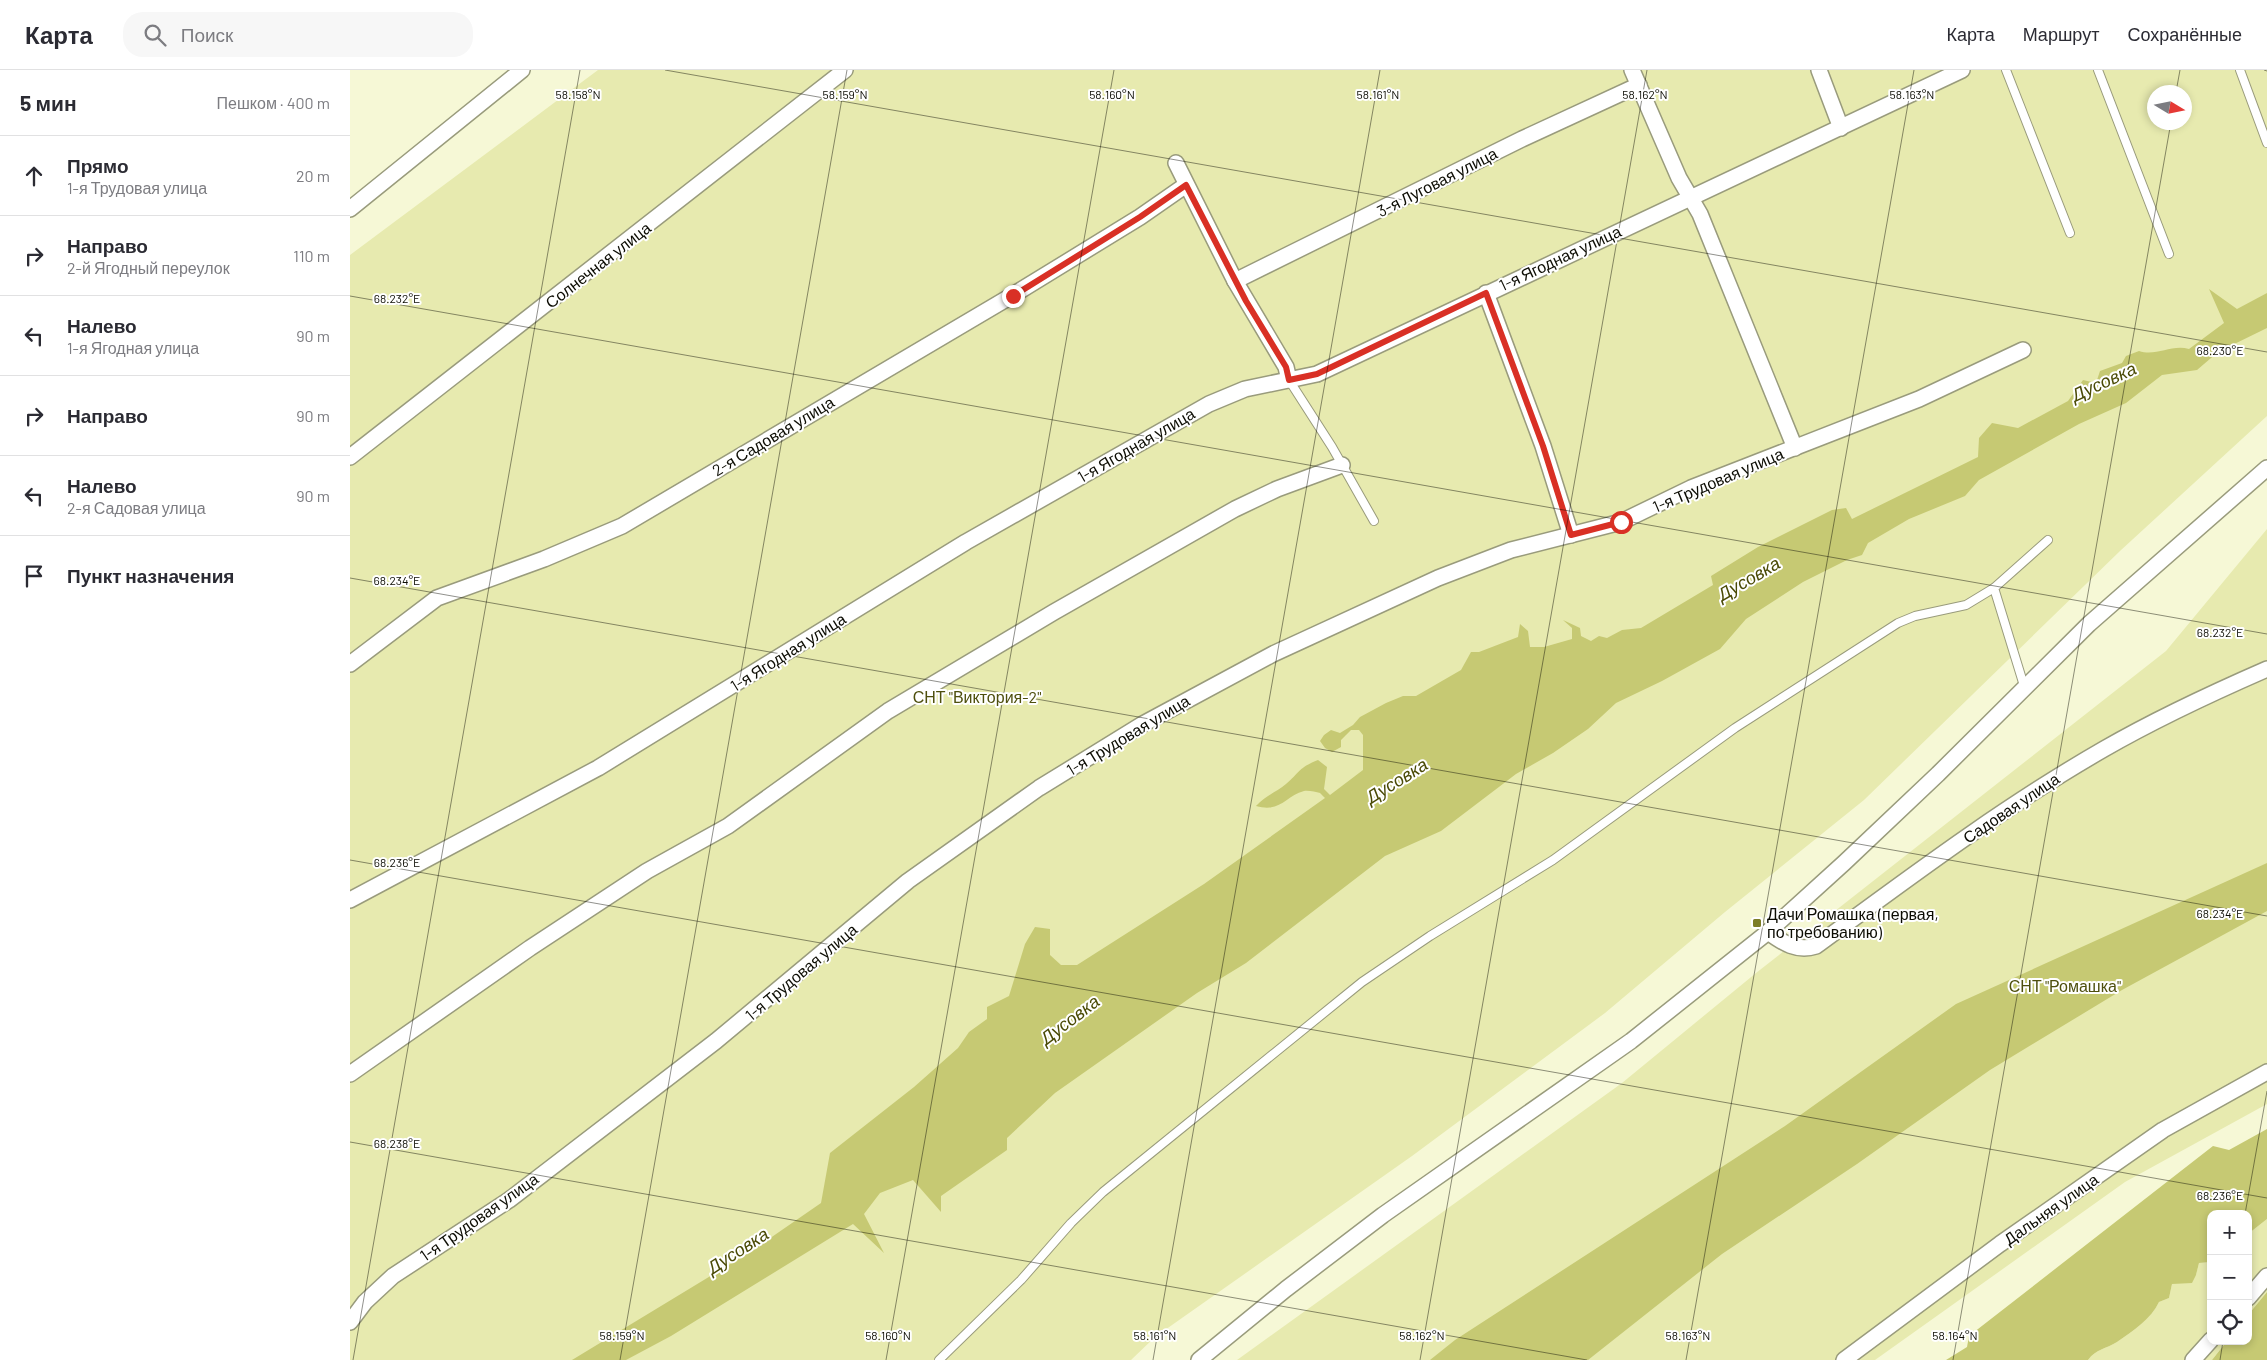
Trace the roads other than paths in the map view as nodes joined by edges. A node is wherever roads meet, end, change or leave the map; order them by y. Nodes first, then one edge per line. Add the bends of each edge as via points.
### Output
1 (522, 70) edge
2 (845, 70) edge
3 (1632, 70) edge
4 (1819, 70) edge
5 (1962, 70) edge
6 (2006, 70) edge
7 (2098, 70) edge
8 (2240, 70) edge
9 (1639, 85) junction
10 (1841, 128) junction
11 (2267, 143) edge
12 (1176, 163) dead end
13 (1186, 185) junction
14 (1690, 197) junction
15 (350, 210) edge
16 (2070, 233) dead end
17 (2169, 254) dead end
18 (1235, 281) junction
19 (1486, 293) junction
20 (2023, 350) dead end
21 (1289, 380) junction
22 (1795, 448) junction
23 (350, 458) edge
24 (1342, 465) junction
25 (2267, 468) edge
26 (1374, 522) dead end
27 (1571, 535) junction
28 (2048, 540) dead end
29 (1994, 588) junction
30 (350, 664) edge
31 (2267, 669) edge
32 (2025, 689) junction
33 (350, 900) edge
34 (1768, 932) junction
35 (2267, 1072) edge
36 (350, 1074) edge
37 (2267, 1276) edge
38 (2252, 1293) edge
39 (350, 1322) edge
40 (2207, 1344) edge
41 (939, 1360) edge
42 (1199, 1360) edge
43 (1844, 1360) edge
44 (2193, 1360) edge

1 - 15 street
2 - 23 street, Солнечная улица
3 - 9 street
4 - 10 street
5 - 10 street, 1-я Ягодная улица
6 - 16 lane
7 - 17 lane
8 - 11 lane
9 - 14 street
9 - 18 street, 3-я Луговая улица
10 - 14 street, 1-я Ягодная улица
12 - 13 street
13 - 18 street
13 - 30 street, 2-я Садовая улица via 1013,296 622,526 437,598
14 - 19 street, 1-я Ягодная улица
14 - 22 street via 1700,214
18 - 21 street via 1286,367
19 - 21 street, 1-я Ягодная улица via 1317,374
19 - 27 street via 1543,446
20 - 22 street, 1-я Трудовая улица via 1919,399
21 - 24 lane
21 - 33 street, 1-я Ягодная улица via 1245,389 1209,404 966,542 598,768
22 - 27 street, 1-я Трудовая улица via 1691,488 1621,522
24 - 26 lane
24 - 36 street via 1277,489 1235,509 888,711 728,826 639,876
25 - 32 street via 2089,624
27 - 39 street, 1-я Трудовая улица via 1511,550 1350,617 1201,692 1039,788 908,881 716,1041 509,1200 393,1276 365,1302
28 - 29 lane
29 - 32 lane
29 - 41 lane via 1966,605 1898,623 1735,728 1553,860 1362,982 1103,1192 1021,1280
31 - 34 street, Садовая улица via 2135,732 2056,777 1934,859 1816,946 1798,948 1785,944
32 - 34 street
34 - 42 street via 1631,1042 1383,1215
35 - 43 street, Дальняя улица via 2163,1130 2000,1244
37 - 38 street
40 - 44 street

